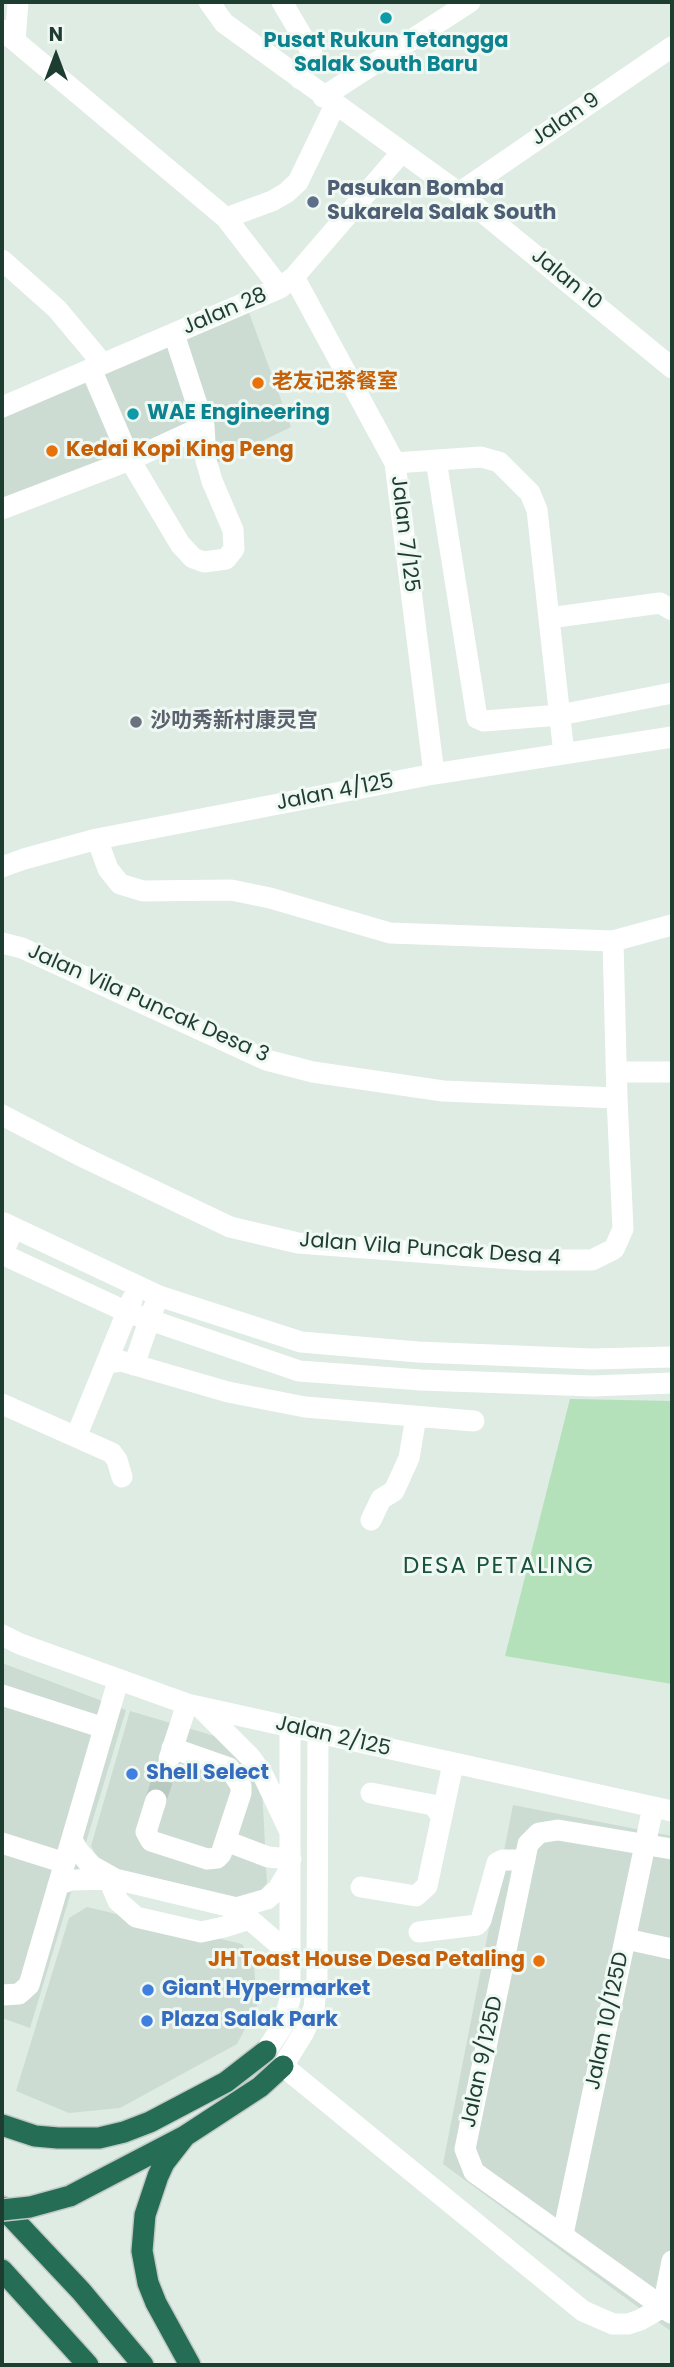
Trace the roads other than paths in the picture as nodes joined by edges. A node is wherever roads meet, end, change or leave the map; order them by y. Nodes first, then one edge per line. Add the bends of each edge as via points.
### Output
1 (18, 2) edge
2 (209, 2) edge
3 (282, 2) edge
4 (470, 2) edge
5 (9, 35) edge
6 (672, 47) edge
7 (300, 79) junction
8 (329, 101) junction
9 (401, 153) junction
10 (459, 193) junction
11 (226, 218) junction
12 (2, 260) edge
13 (287, 282) junction
14 (174, 334) junction
15 (97, 366) junction
16 (672, 368) edge
17 (2, 407) edge
18 (204, 426) junction
19 (130, 460) junction
20 (436, 460) junction
21 (395, 463) junction
22 (2, 509) edge
23 (672, 610) edge
24 (549, 618) junction
25 (672, 692) edge
26 (560, 715) junction
27 (672, 737) edge
28 (564, 754) junction
29 (434, 774) junction
30 (97, 839) junction
31 (2, 867) edge
32 (672, 925) edge
33 (613, 941) junction
34 (7, 944) edge
35 (616, 1072) junction
36 (672, 1072) edge
37 (617, 1098) junction
38 (2, 1115) edge
39 (8, 1225) edge
40 (2, 1254) edge
41 (139, 1286) junction
42 (159, 1296) junction
43 (127, 1312) junction
44 (149, 1321) junction
45 (672, 1357) edge
46 (592, 1359) junction
47 (107, 1363) junction
48 (134, 1365) junction
49 (672, 1383) edge
50 (593, 1386) junction
51 (2, 1404) edge
52 (416, 1417) junction
53 (474, 1421) dead end
54 (76, 1437) junction
55 (122, 1477) dead end
56 (371, 1520) dead end
57 (2, 1635) edge
58 (118, 1681) junction
59 (2, 1695) edge
60 (193, 1706) junction
61 (290, 1727) junction
62 (104, 1728) junction
63 (318, 1734) junction
64 (453, 1763) junction
65 (371, 1793) dead end
66 (156, 1800) tunnel mouth
67 (663, 1809) edge
68 (442, 1817) junction
69 (290, 1833) junction
70 (72, 1840) junction
71 (226, 1841) junction
72 (2, 1843) edge
73 (646, 1844) junction
74 (672, 1849) edge
75 (525, 1860) junction
76 (65, 1863) junction
77 (291, 1863) junction
78 (112, 1880) junction
79 (58, 1885) junction
80 (361, 1887) dead end
81 (243, 1913) junction
82 (419, 1932) dead end
83 (626, 1939) junction
84 (276, 1942) dead end
85 (672, 1949) edge
86 (2, 1994) edge
87 (266, 2051) joint
88 (283, 2066) junction
89 (2, 2125) edge
90 (185, 2136) junction
91 (2, 2208) edge
92 (563, 2234) junction
93 (672, 2261) edge
94 (2, 2270) edge
95 (668, 2311) edge
96 (88, 2365) edge
97 (143, 2365) edge
98 (190, 2365) edge

1 - 5 street
2 - 7 street, Jalan 10 via 224,23
3 - 7 street via 312,53
4 - 8 street
5 - 11 street, Jalan 7/125
6 - 10 street, Jalan 9
7 - 8 street, Jalan 10
8 - 9 street, Jalan 10
8 - 11 street via 298,182 272,201
9 - 10 street, Jalan 10
9 - 13 street, Jalan 28
10 - 16 street, Jalan 10
11 - 13 street, Jalan 7/125
12 - 15 street via 57,309
13 - 14 street, Jalan 28
13 - 21 street, Jalan 7/125
14 - 15 street, Jalan 28
14 - 18 street
15 - 17 street, Jalan 28
15 - 19 street
18 - 19 street
18 - 19 street via 206,460 235,540 226,559 204,562 187,553
19 - 22 street
20 - 21 street
20 - 24 street via 481,457 499,462 530,493 537,510
20 - 26 street via 477,718
21 - 29 street, Jalan 7/125
23 - 24 street via 660,603
24 - 26 street
25 - 26 street
26 - 28 street
27 - 28 street, Jalan 4/125
28 - 29 street, Jalan 4/125
29 - 30 street, Jalan 4/125
30 - 31 street, Jalan 4/125
30 - 33 street via 108,869 120,884 143,891 231,890 390,933
32 - 33 street
33 - 35 street
34 - 37 street, Jalan Vila Puncak Desa 3 via 266,1060 313,1072 443,1091
35 - 36 street
35 - 37 street
37 - 38 street, Jalan Vila Puncak Desa 4 via 624,1229 614,1249 592,1260 524,1260 298,1243 230,1227
39 - 40 street
39 - 41 street
40 - 43 street
41 - 42 street
41 - 43 street
42 - 44 street
42 - 46 street via 301,1342
43 - 44 street
43 - 47 street
44 - 48 street
44 - 50 street via 299,1371
45 - 46 street
46 - 50 street
47 - 48 street
47 - 54 street
48 - 52 street via 228,1392 305,1407
49 - 50 street
51 - 54 street
52 - 53 street
52 - 56 street via 409,1458 394,1491 381,1499
54 - 55 street via 112,1453
57 - 58 street, Jalan 2/125
58 - 60 street, Jalan 2/125
58 - 62 street
59 - 62 street
60 - 61 street, Jalan 2/125
60 - 69 street via 251,1758
60 - 71 street via 171,1754 229,1768 239,1783 241,1793
61 - 63 street, Jalan 2/125
61 - 69 street
62 - 70 street
63 - 64 street, Jalan 2/125
63 - 88 street via 314,2008
64 - 67 street, Jalan 2/125
64 - 68 street
65 - 68 street via 433,1805
66 - 71 street via 147,1827 151,1841 212,1859 221,1854
67 - 73 street, Jalan 10/125D
68 - 80 street via 427,1886 416,1896
69 - 77 street
70 - 76 street
70 - 78 street via 79,1853
71 - 77 street
72 - 76 street
73 - 74 street
73 - 75 street, Jalan 9/125D via 558,1830 539,1833 528,1844
73 - 83 street, Jalan 10/125D
75 - 82 street via 497,1863 477,1925
75 - 92 street, Jalan 9/125D via 465,2149 474,2172
76 - 79 street
77 - 81 street via 278,1889
77 - 87 street via 290,1999 283,2025
78 - 79 street via 71,1880
78 - 81 street
78 - 81 street via 118,1900 136,1917 201,1932 224,1927
79 - 86 street via 29,1985 19,1994
81 - 84 street
83 - 85 street
83 - 92 street, Jalan 10/125D
87 - 89 highway via 226,2082 124,2132 99,2138 58,2138
88 - 90 highway via 260,2087
88 - 95 street via 583,2311 613,2324 628,2324
90 - 91 highway, bridge via 70,2196 30,2207
90 - 98 highway via 164,2163 151,2194 142,2251 156,2303
91 - 97 highway
92 - 95 street, Jalan 9/125D
93 - 95 street
94 - 96 highway

